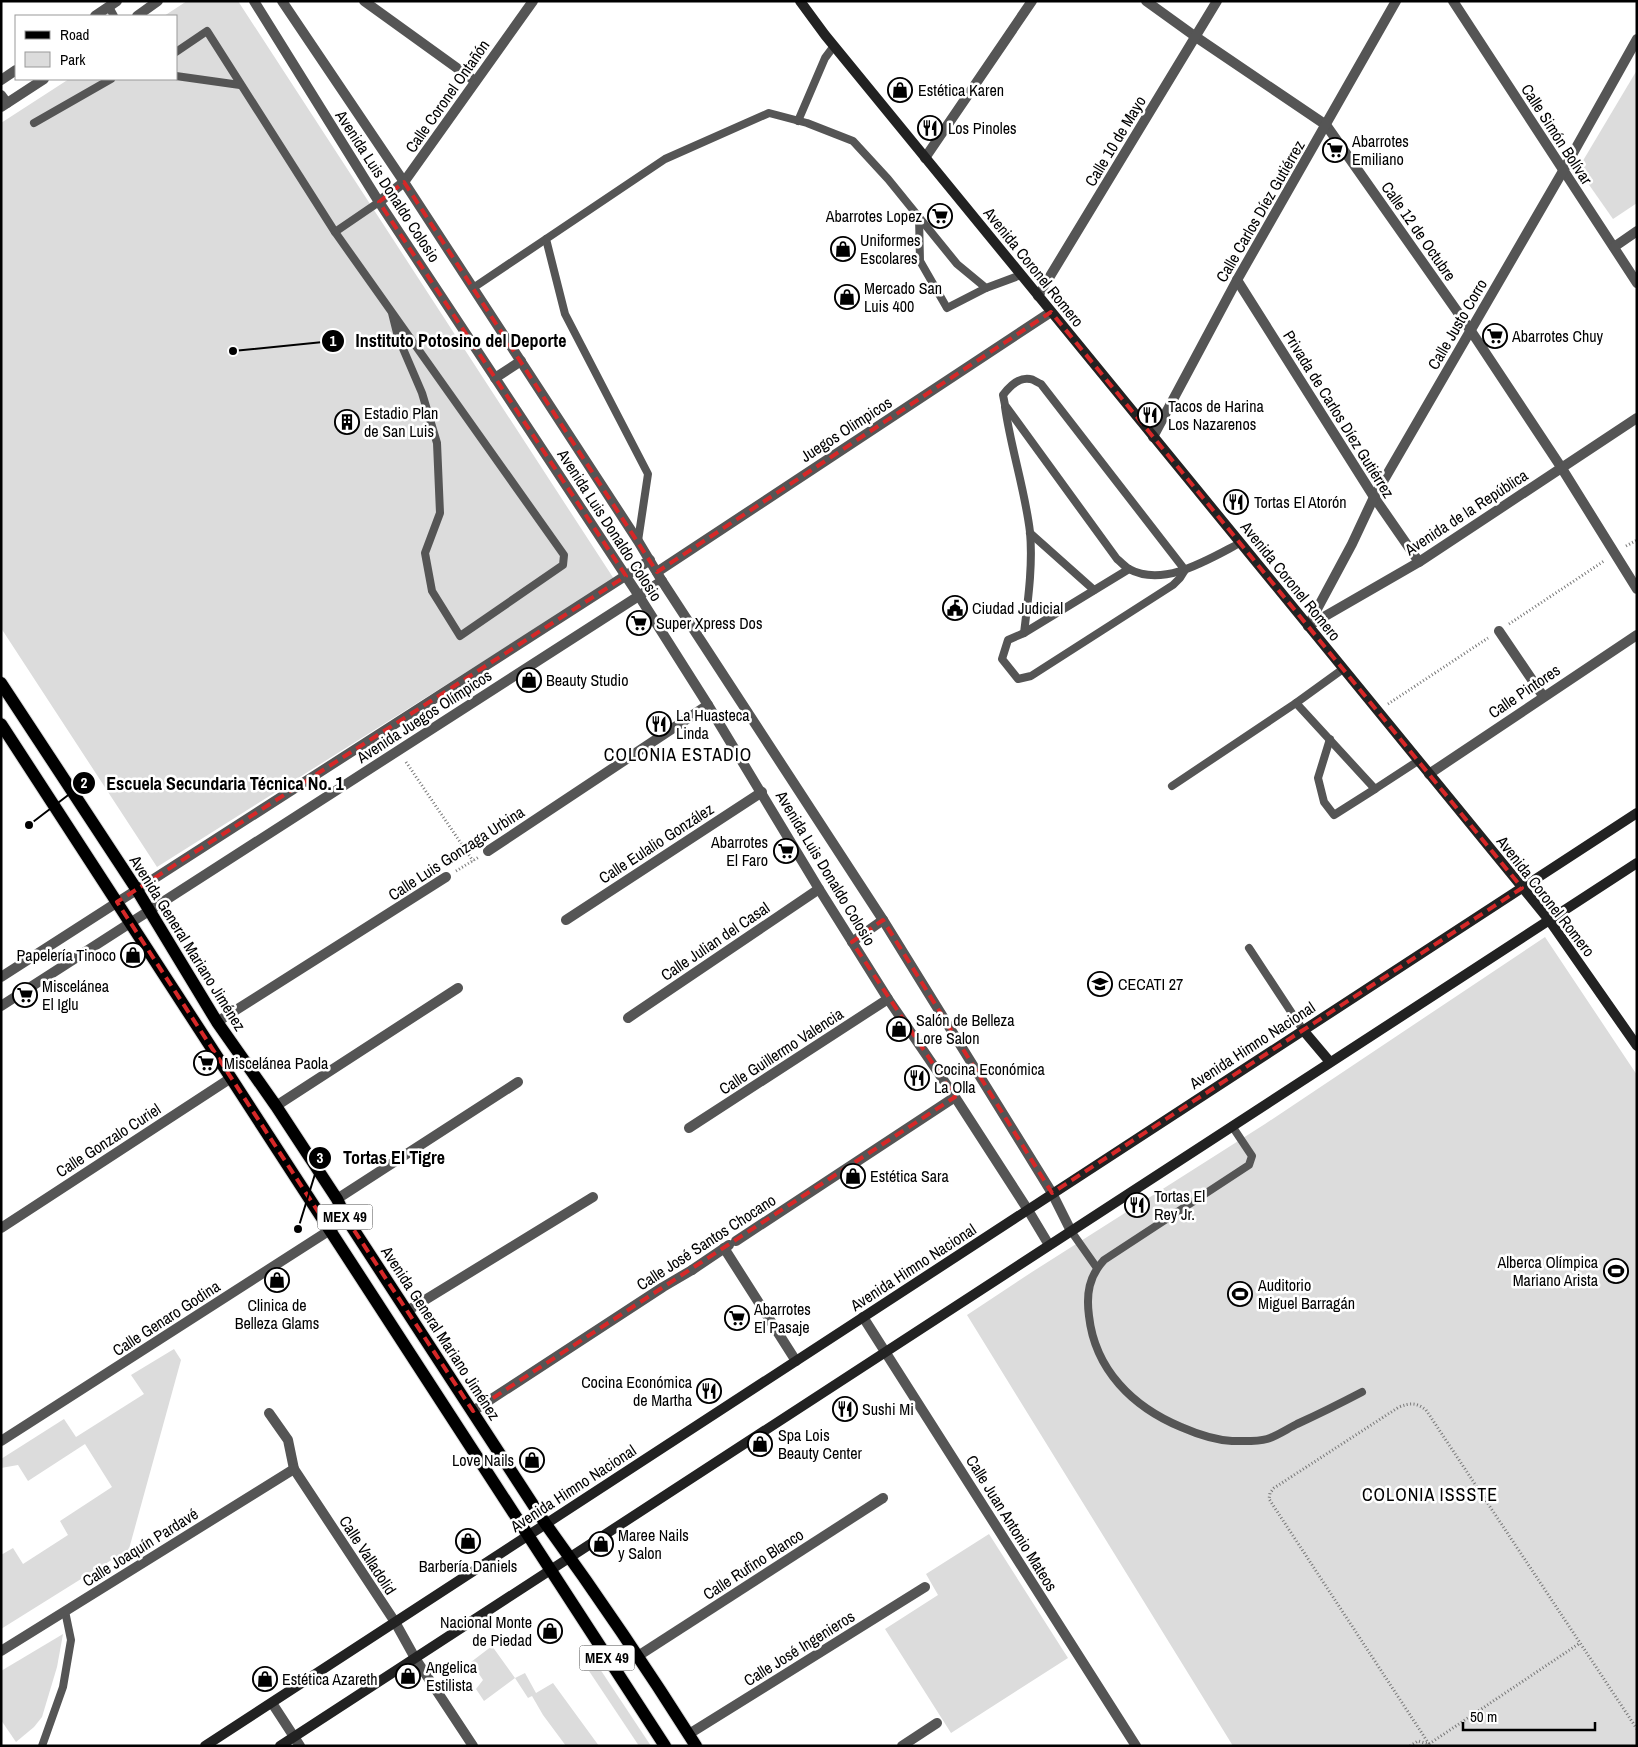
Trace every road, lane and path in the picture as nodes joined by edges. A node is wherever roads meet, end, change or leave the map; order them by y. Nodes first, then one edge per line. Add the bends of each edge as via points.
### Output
1 (158, 1) edge
2 (254, 1) edge
3 (282, 1) edge
4 (364, 1) edge
5 (533, 1) edge
6 (800, 1) edge
7 (1032, 1) edge
8 (1146, 1) edge
9 (1217, 1) edge
10 (1396, 1) edge
11 (1453, 1) edge
12 (113, 8) edge
13 (97, 15) edge
14 (137, 15) edge
15 (1196, 37) junction
16 (1637, 39) edge
17 (834, 46) junction
18 (178, 51) edge
19 (15, 71) edge
20 (178, 76) edge
21 (1, 80) edge
22 (42, 80) edge
23 (109, 80) edge
24 (475, 81) junction
25 (240, 85) junction
26 (3, 102) edge
27 (798, 121) junction
28 (34, 123) dead end
29 (1326, 125) junction
30 (925, 158) junction
31 (1563, 172) junction
32 (404, 182) junction
33 (379, 202) junction
34 (919, 217) junction
35 (1637, 231) edge
36 (334, 232) junction
37 (546, 239) junction
38 (1614, 247) junction
39 (1021, 275) junction
40 (1237, 280) junction
41 (1637, 283) edge
42 (473, 288) junction
43 (986, 288) junction
44 (1038, 296) junction
45 (1051, 312) junction
46 (392, 313) junction
47 (1471, 331) junction
48 (521, 361) junction
49 (495, 378) junction
50 (1005, 405) junction
51 (1637, 418) edge
52 (1153, 437) junction
53 (1561, 467) junction
54 (1374, 497) junction
55 (1030, 533) junction
56 (638, 541) junction
57 (1240, 543) junction
58 (650, 560) junction
59 (1419, 562) junction
60 (1129, 569) junction
61 (1185, 570) junction
62 (626, 576) junction
63 (660, 576) junction
64 (1637, 589) edge
65 (1094, 590) junction
66 (639, 596) junction
67 (1308, 626) junction
68 (1499, 631) dead end
69 (1024, 633) junction
70 (1637, 635) edge
71 (1343, 669) junction
72 (1, 683) edge
73 (1543, 696) junction
74 (1296, 703) junction
75 (708, 705) junction
76 (1, 724) edge
77 (1330, 740) junction
78 (398, 751) junction
79 (1418, 760) junction
80 (1429, 774) junction
81 (1172, 786) dead end
82 (1375, 789) junction
83 (762, 792) junction
84 (1637, 813) edge
85 (488, 851) joint
86 (473, 861) junction
87 (1637, 863) edge
88 (446, 877) joint
89 (1522, 888) junction
90 (819, 889) junction
91 (136, 890) junction
92 (117, 902) junction
93 (148, 911) junction
94 (566, 920) dead end
95 (882, 920) junction
96 (1549, 920) junction
97 (130, 923) junction
98 (852, 942) junction
99 (1249, 948) dead end
100 (1, 977) edge
101 (458, 988) dead end
102 (888, 999) junction
103 (1, 1006) edge
104 (628, 1018) dead end
105 (217, 1022) junction
106 (1303, 1030) junction
107 (1637, 1046) edge
108 (1330, 1062) junction
109 (231, 1078) junction
110 (518, 1082) dead end
111 (955, 1097) junction
112 (276, 1106) junction
113 (1232, 1126) junction
114 (689, 1128) dead end
115 (1052, 1193) junction
116 (593, 1197) dead end
117 (337, 1199) junction
118 (1028, 1210) junction
119 (346, 1218) junction
120 (1, 1228) edge
121 (330, 1230) junction
122 (1071, 1231) junction
123 (1049, 1245) junction
124 (724, 1248) junction
125 (1096, 1268) junction
126 (407, 1311) junction
127 (862, 1317) junction
128 (885, 1352) junction
129 (796, 1361) junction
130 (1362, 1392) dead end
131 (473, 1411) junction
132 (269, 1413) dead end
133 (1, 1441) edge
134 (294, 1470) junction
135 (883, 1498) dead end
136 (545, 1523) junction
137 (528, 1535) junction
138 (569, 1557) junction
139 (550, 1570) junction
140 (925, 1587) dead end
141 (65, 1611) junction
142 (395, 1622) junction
143 (1580, 1643) junction
144 (1, 1651) edge
145 (638, 1656) junction
146 (415, 1658) junction
147 (272, 1703) junction
148 (937, 1724) dead end
149 (1637, 1729) edge
150 (689, 1734) junction
151 (294, 1736) junction
152 (1429, 1744) junction
153 (42, 1746) edge
154 (205, 1746) edge
155 (280, 1746) edge
156 (300, 1746) edge
157 (473, 1746) edge
158 (665, 1746) edge
159 (696, 1746) edge
160 (902, 1746) edge
161 (1136, 1746) edge
162 (1410, 1746) edge

1 - 14 street
2 - 33 street, Avenida Luis Donaldo Colosio
3 - 32 street, Avenida Luis Donaldo Colosio
4 - 24 street
5 - 24 street, Calle Coronel Ontañón
6 - 17 main road, Avenida Coronel Romero
7 - 30 street
8 - 15 street, Calle 12 de Octubre
9 - 15 street, Calle 10 de Mayo
10 - 29 street, Calle Carlos Díez Gutiérrez
11 - 31 street, Calle Simón Bolívar
12 - 13 street
15 - 29 street, Calle 12 de Octubre
15 - 44 street, Calle 10 de Mayo
16 - 31 street, Calle Justo Corro
17 - 27 lane via 825,58
17 - 30 main road, Avenida Coronel Romero
18 - 25 lane via 206,31
19 - 21 street
20 - 25 lane
22 - 26 street
23 - 28 lane
24 - 32 street, Calle Coronel Ontañón
25 - 36 lane
27 - 34 lane via 853,141
27 - 37 lane via 769,113 665,159
29 - 40 street, Calle Carlos Díez Gutiérrez
29 - 47 street, Calle 12 de Octubre
30 - 39 main road, Avenida Coronel Romero
31 - 38 street, Calle Simón Bolívar
31 - 47 street, Calle Justo Corro
32 - 33 street, Calle Coronel Ontañón
32 - 42 street, Avenida Luis Donaldo Colosio
33 - 36 lane
33 - 49 street, Avenida Luis Donaldo Colosio
34 - 43 lane via 957,264
34 - 43 lane via 920,261 947,308
35 - 38 street
36 - 46 lane
37 - 42 lane
37 - 56 lane via 566,314 648,474
38 - 41 street, Calle Simón Bolívar
39 - 43 lane
39 - 44 main road, Avenida Coronel Romero
40 - 52 street, Calle Carlos Díez Gutiérrez
40 - 54 street, Privada de Carlos Díez Gutiérrez
42 - 48 street, Avenida Luis Donaldo Colosio
44 - 45 main road, Avenida Coronel Romero
45 - 52 main road, Avenida Coronel Romero
45 - 63 street, Juegos Olimpicos
46 - 46 lane via 564,555 563,565 460,636 432,590 425,553 440,513 437,443 422,392 398,337
47 - 53 street, Calle 12 de Octubre
47 - 54 street, Calle Justo Corro
48 - 49 street
48 - 56 street, Avenida Luis Donaldo Colosio
49 - 62 street, Avenida Luis Donaldo Colosio
50 - 55 lane
50 - 60 lane via 1117,559
50 - 61 lane via 1003,395 1019,380 1030,379 1041,384
51 - 53 street, Avenida de la República
52 - 57 main road, Avenida Coronel Romero
53 - 59 street, Avenida de la República
53 - 64 street, Calle 12 de Octubre
54 - 59 street, Privada de Carlos Díez Gutiérrez
54 - 67 street, Calle Justo Corro
55 - 65 lane
55 - 69 lane via 1030,589
56 - 58 street, Avenida Luis Donaldo Colosio
57 - 61 lane
57 - 67 main road, Avenida Coronel Romero
58 - 62 street, Avenida Juegos Olímpicos
58 - 63 street, Avenida Luis Donaldo Colosio
59 - 67 street, Avenida de la República
60 - 61 lane via 1151,575
60 - 65 lane
61 - 69 lane via 1173,586 1031,676 1018,679 1002,659 1008,640
62 - 66 street, Avenida Luis Donaldo Colosio
62 - 91 street, Avenida Juegos Olímpicos
63 - 66 street, Avenida Juegos Olímpicos
63 - 95 street, Avenida Luis Donaldo Colosio
65 - 69 lane
66 - 75 street, Avenida Luis Donaldo Colosio
66 - 78 street, Avenida Juegos Olímpicos
67 - 71 main road, Avenida Coronel Romero
68 - 73 street
70 - 73 street, Calle Pintores
71 - 74 lane
71 - 79 main road, Avenida Coronel Romero
72 - 91 main road, Avenida General Mariano Jiménez / MEX 49
73 - 80 street, Calle Pintores
74 - 77 lane
74 - 81 lane
75 - 83 street, Avenida Luis Donaldo Colosio
75 - 85 street, Calle Luis Gonzaga Urbina
76 - 92 main road, MEX 49
77 - 82 lane
77 - 82 lane via 1318,778 1324,802 1334,815
78 - 86 path
78 - 93 street, Avenida Juegos Olímpicos
79 - 80 main road, Avenida Coronel Romero
79 - 82 lane
80 - 89 main road, Avenida Coronel Romero
83 - 90 street, Avenida Luis Donaldo Colosio
83 - 94 street, Calle Eulalio González
84 - 89 main road, Avenida Himno Nacional
85 - 86 path, Calle Luis Gonzaga Urbina
86 - 88 path, Calle Luis Gonzaga Urbina
87 - 96 main road
88 - 105 street, Calle Luis Gonzaga Urbina
89 - 96 main road, Avenida Coronel Romero
89 - 106 main road, Avenida Himno Nacional
90 - 98 street, Avenida Luis Donaldo Colosio
90 - 104 street, Calle Julian del Casal
91 - 92 street, Avenida Juegos Olímpicos
91 - 93 main road, Avenida General Mariano Jiménez / MEX 49
92 - 97 main road, MEX 49
92 - 100 street, Avenida Juegos Olímpicos
93 - 97 street, Avenida Juegos Olímpicos
93 - 105 main road, Avenida General Mariano Jiménez / MEX 49
95 - 98 street
95 - 115 street, Avenida Luis Donaldo Colosio
96 - 107 main road, Avenida Coronel Romero
96 - 108 main road
97 - 103 street, Avenida Juegos Olímpicos
97 - 109 main road, MEX 49
98 - 102 street, Avenida Luis Donaldo Colosio
99 - 106 lane
101 - 112 street
102 - 111 street, Avenida Luis Donaldo Colosio
102 - 114 street, Calle Guillermo Valencia
105 - 112 main road, Avenida General Mariano Jiménez / MEX 49
106 - 108 main road
106 - 115 main road, Avenida Himno Nacional
108 - 113 main road
109 - 120 street, Calle Gonzalo Curiel
109 - 121 main road, MEX 49
110 - 117 street
111 - 118 street, Avenida Luis Donaldo Colosio
111 - 124 street, Calle José Santos Chocano
112 - 117 main road, Avenida General Mariano Jiménez / MEX 49
113 - 122 main road
113 - 125 lane via 1252,1156 1249,1165
115 - 118 main road, Avenida Himno Nacional
115 - 122 street, Avenida Luis Donaldo Colosio
116 - 126 street
117 - 119 main road, Avenida General Mariano Jiménez / MEX 49
118 - 123 street, Avenida Luis Donaldo Colosio
118 - 127 main road, Avenida Himno Nacional
119 - 121 street, Calle Genaro Godina
119 - 126 main road, Avenida General Mariano Jiménez / MEX 49
121 - 133 street, Calle Genaro Godina
121 - 137 main road, MEX 49
122 - 123 main road
122 - 125 lane
123 - 128 main road
124 - 129 street
124 - 131 street, Calle José Santos Chocano
125 - 130 lane via 1087,1300 1090,1328 1099,1355 1111,1375 1133,1399 1164,1420 1198,1434 1231,1441 1265,1440
126 - 131 main road, Avenida General Mariano Jiménez / MEX 49
127 - 128 street, Calle Juan Antonio Mateos
127 - 129 main road, Avenida Himno Nacional
128 - 138 main road
128 - 161 street, Calle Juan Antonio Mateos
129 - 136 main road, Avenida Himno Nacional
131 - 136 main road, Avenida General Mariano Jiménez / MEX 49
132 - 134 street via 288,1440
134 - 141 street, Calle Joaquín Pardavé
134 - 142 street, Calle Valladolid
135 - 145 street, Calle Rufino Blanco
136 - 137 main road, Avenida Himno Nacional
136 - 138 main road, Avenida General Mariano Jiménez / MEX 49
137 - 139 main road, MEX 49
137 - 142 main road, Avenida Himno Nacional
138 - 139 main road
138 - 145 main road, Avenida General Mariano Jiménez / MEX 49
139 - 146 main road
139 - 158 main road, MEX 49
140 - 150 street, Calle José Ingenieros
141 - 144 street, Calle Joaquín Pardavé
141 - 153 lane via 71,1640 63,1687
142 - 146 street, Calle Valladolid
142 - 147 main road, Avenida Himno Nacional
143 - 149 path
143 - 152 path
143 - 152 path via 1426,1410 1418,1404 1399,1407 1274,1488 1269,1499 1272,1506
145 - 150 main road, Avenida General Mariano Jiménez / MEX 49
146 - 151 main road
146 - 157 street, Calle Valladolid
147 - 151 street
147 - 154 main road, Avenida Himno Nacional
148 - 160 street
150 - 159 main road, Avenida General Mariano Jiménez / MEX 49
151 - 155 main road
151 - 156 street
152 - 162 path via 1418,1741

